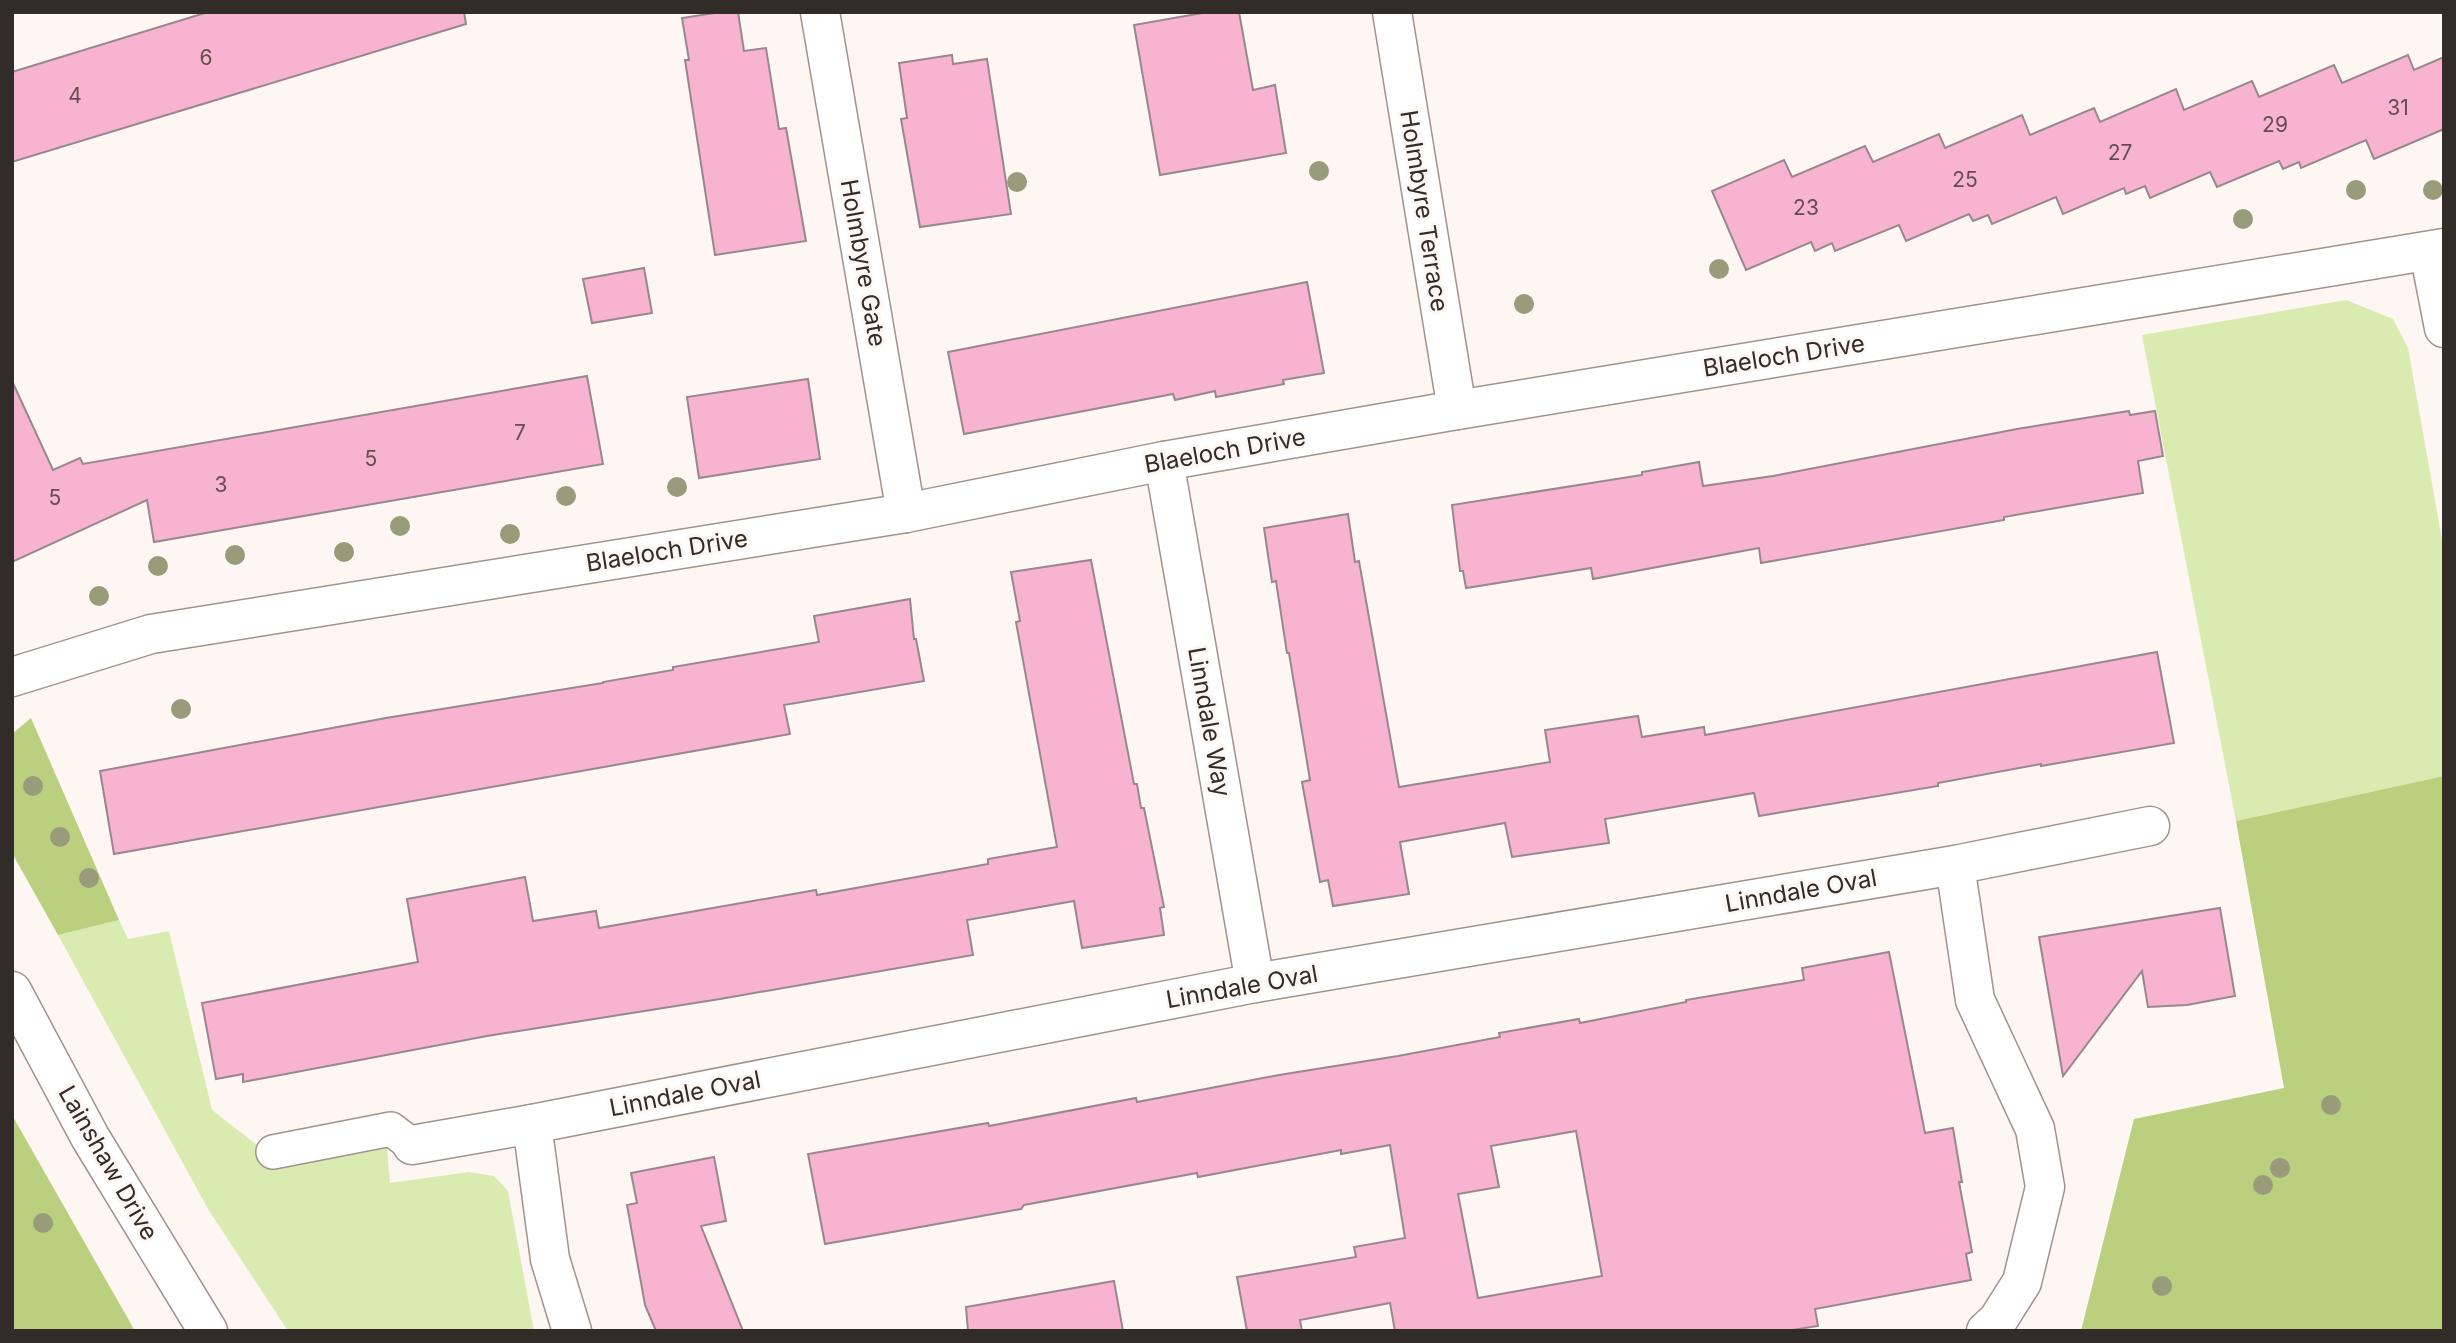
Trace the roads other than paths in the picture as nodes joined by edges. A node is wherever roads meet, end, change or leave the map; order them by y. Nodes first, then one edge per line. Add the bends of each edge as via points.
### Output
1 (820, 12) edge
2 (1392, 12) edge
3 (2437, 250) edge
4 (2444, 328) edge
5 (1457, 410) junction
6 (1164, 461) junction
7 (906, 513) junction
8 (12, 677) edge
9 (2150, 826) dead end
10 (1955, 865) junction
11 (1255, 983) junction
12 (12, 991) edge
13 (532, 1124) junction
14 (412, 1145) joint
15 (273, 1152) dead end
16 (208, 1331) edge
17 (572, 1331) edge
18 (1986, 1331) edge

1 - 7 street, Holmbyre Gate
2 - 5 street, Holmbyre Terrace
3 - 4 street
3 - 5 street, Blaeloch Drive
5 - 6 street, Blaeloch Drive
6 - 7 street, Blaeloch Drive
6 - 11 street, Linndale Way
7 - 8 street, Blaeloch Drive via 151,634
9 - 10 street, Linndale Oval
10 - 11 street, Linndale Oval
10 - 18 street via 1975,1000 2035,1129 2045,1187 2022,1282
11 - 13 street, Linndale Oval
12 - 16 street, Lainshaw Drive via 90,1137
13 - 14 street, Linndale Oval
13 - 17 street via 550,1259
14 - 15 lane via 391,1129

